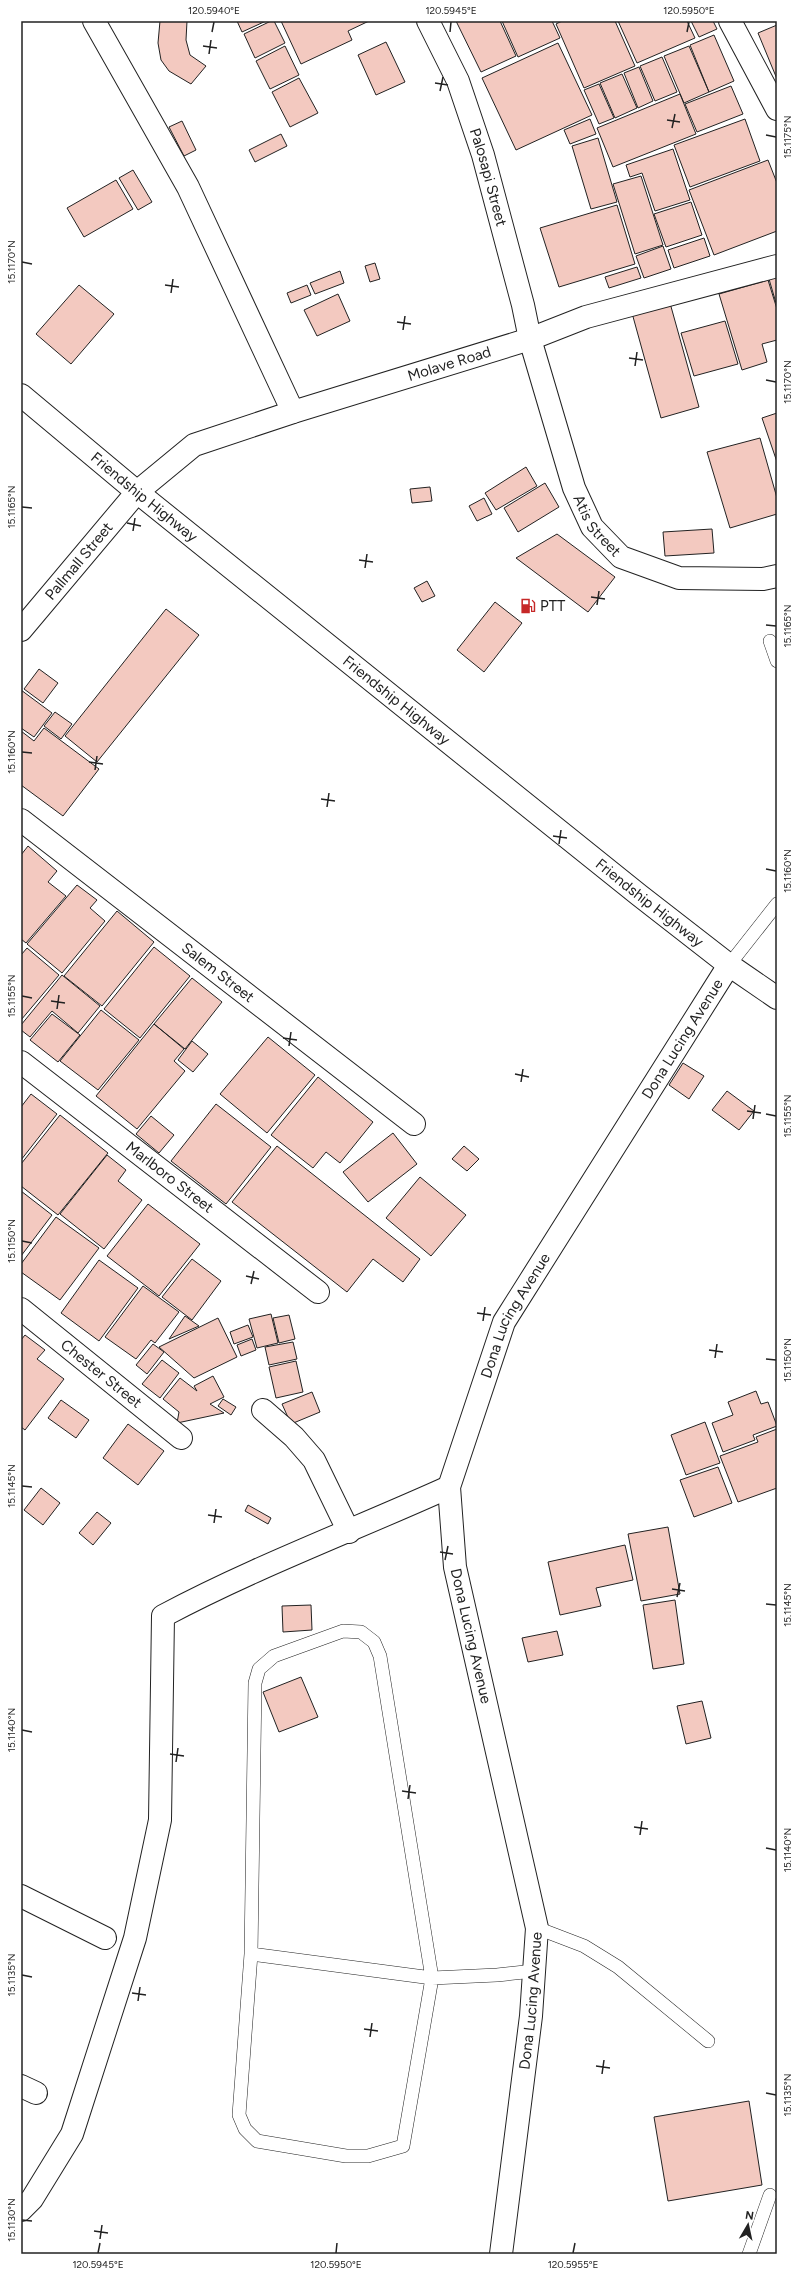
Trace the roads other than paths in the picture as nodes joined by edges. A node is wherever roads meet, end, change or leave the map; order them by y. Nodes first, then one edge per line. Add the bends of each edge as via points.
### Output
1 (428, 21) edge
2 (730, 21) edge
3 (93, 22) edge
4 (777, 110) edge
5 (777, 266) edge
6 (530, 339) junction
7 (21, 396) edge
8 (293, 412) junction
9 (137, 492) junction
10 (777, 576) edge
11 (21, 630) edge
12 (770, 641) dead end
13 (777, 661) edge
14 (21, 820) edge
15 (777, 904) edge
16 (729, 965) junction
17 (777, 998) edge
18 (21, 1062) edge
19 (414, 1124) dead end
20 (318, 1292) dead end
21 (21, 1309) edge
22 (263, 1410) dead end
23 (181, 1438) dead end
24 (449, 1487) junction
25 (349, 1532) junction
26 (21, 1896) edge
27 (537, 1928) junction
28 (106, 1938) dead end
29 (251, 1954) junction
30 (534, 1971) junction
31 (432, 1978) junction
32 (708, 2041) dead end
33 (770, 2195) dead end
34 (21, 2210) edge
35 (501, 2254) edge
36 (749, 2254) edge

1 - 6 street, Palosapi Street via 458,81 483,155 524,305
2 - 4 street
3 - 8 street via 188,187
5 - 6 street, Molave Road via 586,317
6 - 8 street, Molave Road
6 - 10 street, Atis Street via 574,488 592,527 621,557 679,578 763,579
7 - 9 street, Friendship Highway
8 - 9 street, Molave Road via 194,445
9 - 11 street, Pallmall Street
9 - 16 street, Friendship Highway
12 - 13 lane
14 - 19 street, Salem Street
15 - 16 lane
16 - 17 street, Friendship Highway
16 - 24 street, Dona Lucing Avenue via 504,1322
18 - 20 street, Marlboro Street
21 - 23 street, Chester Street
22 - 25 street via 294,1437 314,1460
24 - 25 street
24 - 27 street, Dona Lucing Avenue via 455,1567
25 - 34 street via 236,1579 163,1616 160,1820 134,1938 72,2134 32,2199
26 - 28 street
27 - 30 street, Dona Lucing Avenue
27 - 32 lane via 584,1946 618,1967
29 - 31 lane
29 - 31 lane via 239,2115 242,2122 257,2141 346,2156 368,2156 404,2146
29 - 31 lane via 255,1683 259,1669 274,1656 343,1631 361,1632 374,1642 380,1656
30 - 31 lane
30 - 35 street, Dona Lucing Avenue
33 - 36 lane

